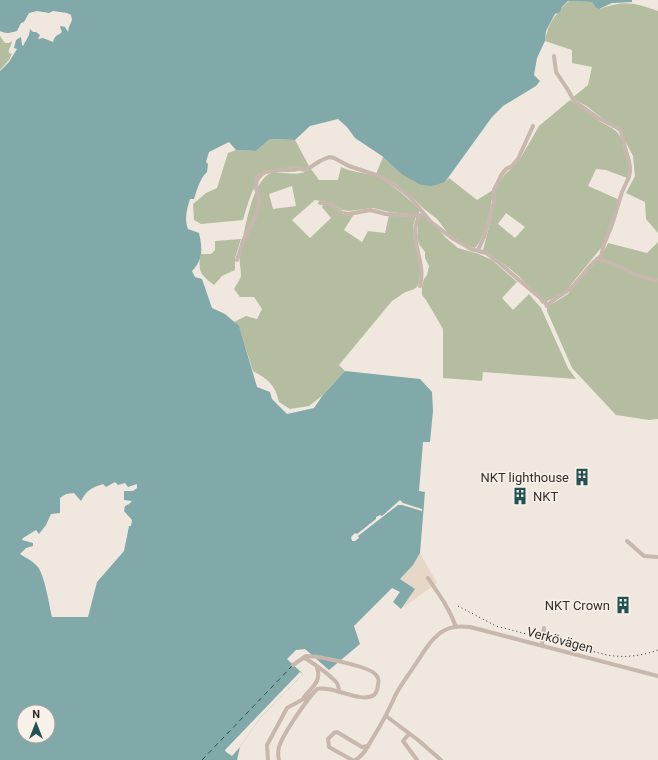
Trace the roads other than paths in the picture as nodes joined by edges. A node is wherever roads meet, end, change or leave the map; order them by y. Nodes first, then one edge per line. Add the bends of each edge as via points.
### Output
1 (554, 56) dead end
2 (533, 126) dead end
3 (320, 203) dead end
4 (422, 211) junction
5 (419, 216) junction
6 (478, 250) junction
7 (597, 259) junction
8 (237, 260) dead end
9 (658, 281) edge
10 (420, 286) dead end
11 (628, 541) dead end
12 (658, 557) edge
13 (428, 578) dead end
14 (456, 627) junction
15 (544, 628) dead end
16 (542, 645) junction
17 (302, 658) junction
18 (293, 665) dead end
19 (317, 667) junction
20 (658, 676) edge
21 (339, 692) junction
22 (311, 694) junction
23 (301, 700) junction
24 (386, 716) junction
25 (409, 734) junction
26 (368, 746) junction
27 (268, 760) edge
28 (279, 760) edge
29 (354, 760) edge
30 (417, 760) edge
31 (441, 760) edge

1 - 7 street via 556,72 574,101 618,128 627,152 630,168 628,177 601,256
2 - 6 street via 518,158 502,174 494,190 494,202
3 - 5 street via 331,204 342,213 349,214 370,210 386,214
4 - 5 street
4 - 6 street via 431,222 452,238 471,249
4 - 8 street via 395,185 334,158 326,158 306,170 295,168 266,172 257,178 257,213 243,240
5 - 10 street via 414,228 422,268
6 - 7 street via 498,262 547,306 570,289
7 - 9 street
11 - 12 street via 644,556
13 - 14 street
14 - 16 street, Verkövägen via 470,627
14 - 24 street, Verkövägen via 445,630 430,643 395,696
15 - 16 street
16 - 20 street, Verkövägen
17 - 18 street
17 - 19 street via 307,658
17 - 21 street via 312,656 355,666 376,674 377,690 374,695 360,697
19 - 21 street via 334,679
19 - 23 street via 318,680
21 - 22 street via 322,688
22 - 23 street
22 - 28 street via 281,742 278,750
23 - 27 street via 287,708 271,737 267,745
24 - 25 street
24 - 26 street, Verkövägen
25 - 30 street via 404,741
25 - 31 street
26 - 29 street, Verkövägen via 360,758
26 - 29 street, Verkövägen via 362,747 337,732 330,736 328,747

